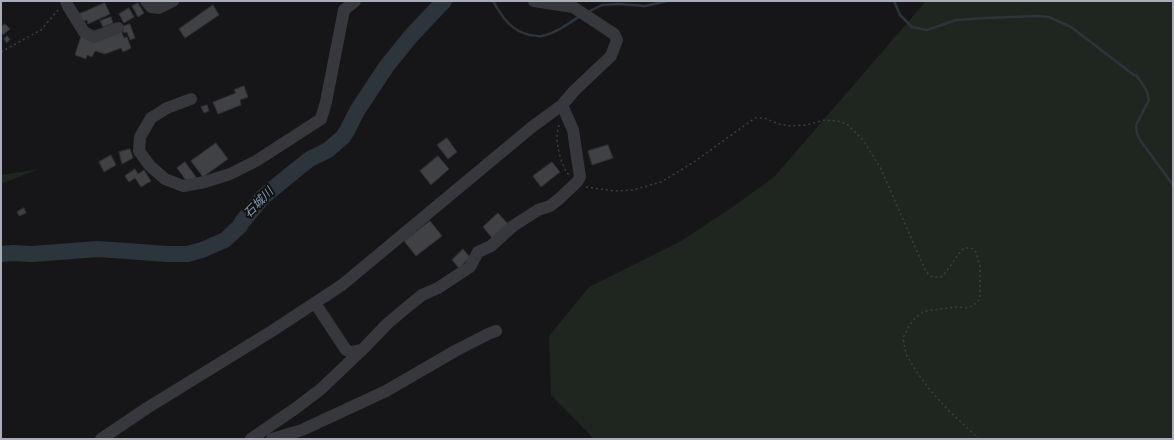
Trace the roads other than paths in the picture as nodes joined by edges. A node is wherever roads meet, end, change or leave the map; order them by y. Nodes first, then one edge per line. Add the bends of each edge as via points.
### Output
1 (146, 1) edge
2 (173, 1) edge
3 (354, 1) edge
4 (534, 1) edge
5 (67, 2) edge
6 (569, 4) edge
7 (118, 28) dead end
8 (191, 99) dead end
9 (562, 105) junction
10 (315, 303) junction
11 (496, 331) dead end
12 (362, 350) junction
13 (101, 439) edge
14 (251, 439) edge
15 (272, 439) edge

1 - 2 street via 151,7 159,8
3 - 8 street via 344,10 321,119 256,161 230,174 183,186 165,180 150,166 139,151 140,137 151,118 167,108
4 - 6 street
5 - 7 street via 84,32 94,37
6 - 9 street via 614,34 617,40 611,56
9 - 10 street via 342,285
9 - 12 street via 575,140 580,177 577,182 550,206 538,210 513,226 491,246 478,252 470,267 438,288 422,295 387,324
10 - 12 street via 346,350
10 - 13 street
11 - 15 street via 455,351 386,391 302,430
12 - 14 street via 320,389

